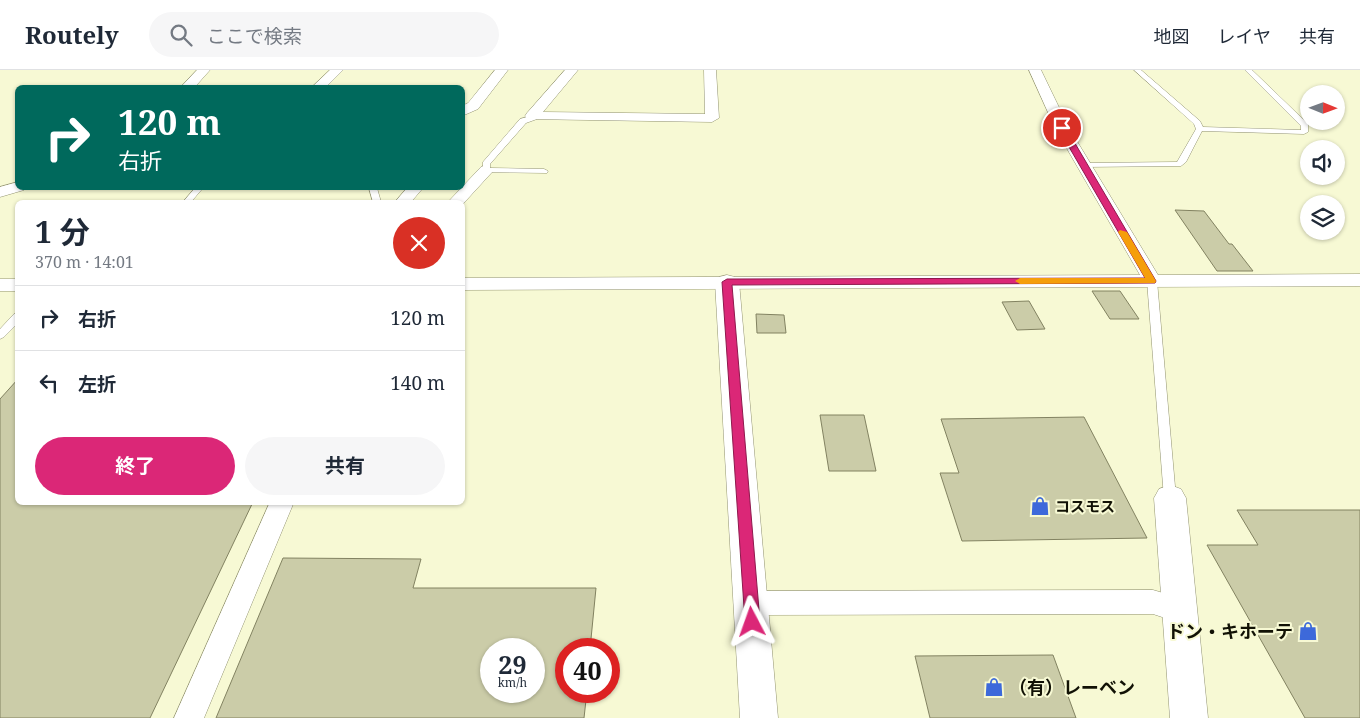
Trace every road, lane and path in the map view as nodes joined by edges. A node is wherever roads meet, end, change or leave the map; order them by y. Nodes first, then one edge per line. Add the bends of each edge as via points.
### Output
1 (204, 70) edge
2 (337, 70) edge
3 (502, 70) edge
4 (572, 70) edge
5 (710, 70) edge
6 (1035, 70) edge
7 (1137, 70) edge
8 (1248, 70) edge
9 (189, 85) edge
10 (320, 85) edge
11 (465, 110) edge
12 (534, 117) junction
13 (1200, 129) junction
14 (1084, 165) junction
15 (486, 170) junction
16 (544, 171) dead end
17 (15, 188) edge
18 (197, 190) edge
19 (413, 190) edge
20 (0, 192) edge
21 (189, 200) edge
22 (405, 200) edge
23 (458, 200) edge
24 (1360, 280) edge
25 (1152, 281) junction
26 (727, 282) junction
27 (465, 284) edge
28 (0, 285) edge
29 (15, 285) edge
30 (15, 319) edge
31 (0, 336) edge
32 (1170, 498) joint
33 (281, 505) edge
34 (751, 603) junction
35 (1180, 610) junction
36 (189, 718) edge
37 (760, 718) edge
38 (1189, 718) edge

1 - 9 street
2 - 10 street
3 - 11 street via 473,106
4 - 12 street via 532,115
5 - 12 street via 712,118
6 - 14 street via 1062,128
7 - 13 lane via 1194,118
8 - 13 lane via 1305,126 1304,132
12 - 15 lane via 524,121 486,164
13 - 14 lane via 1178,164
14 - 25 street
15 - 16 lane
15 - 23 street
17 - 20 street
18 - 21 lane
19 - 22 street
24 - 25 street
25 - 26 street
25 - 32 lane
26 - 27 street
26 - 34 street
28 - 29 street
30 - 31 lane
32 - 35 street
33 - 36 street
34 - 35 street via 1152,602
34 - 37 street
35 - 38 street

